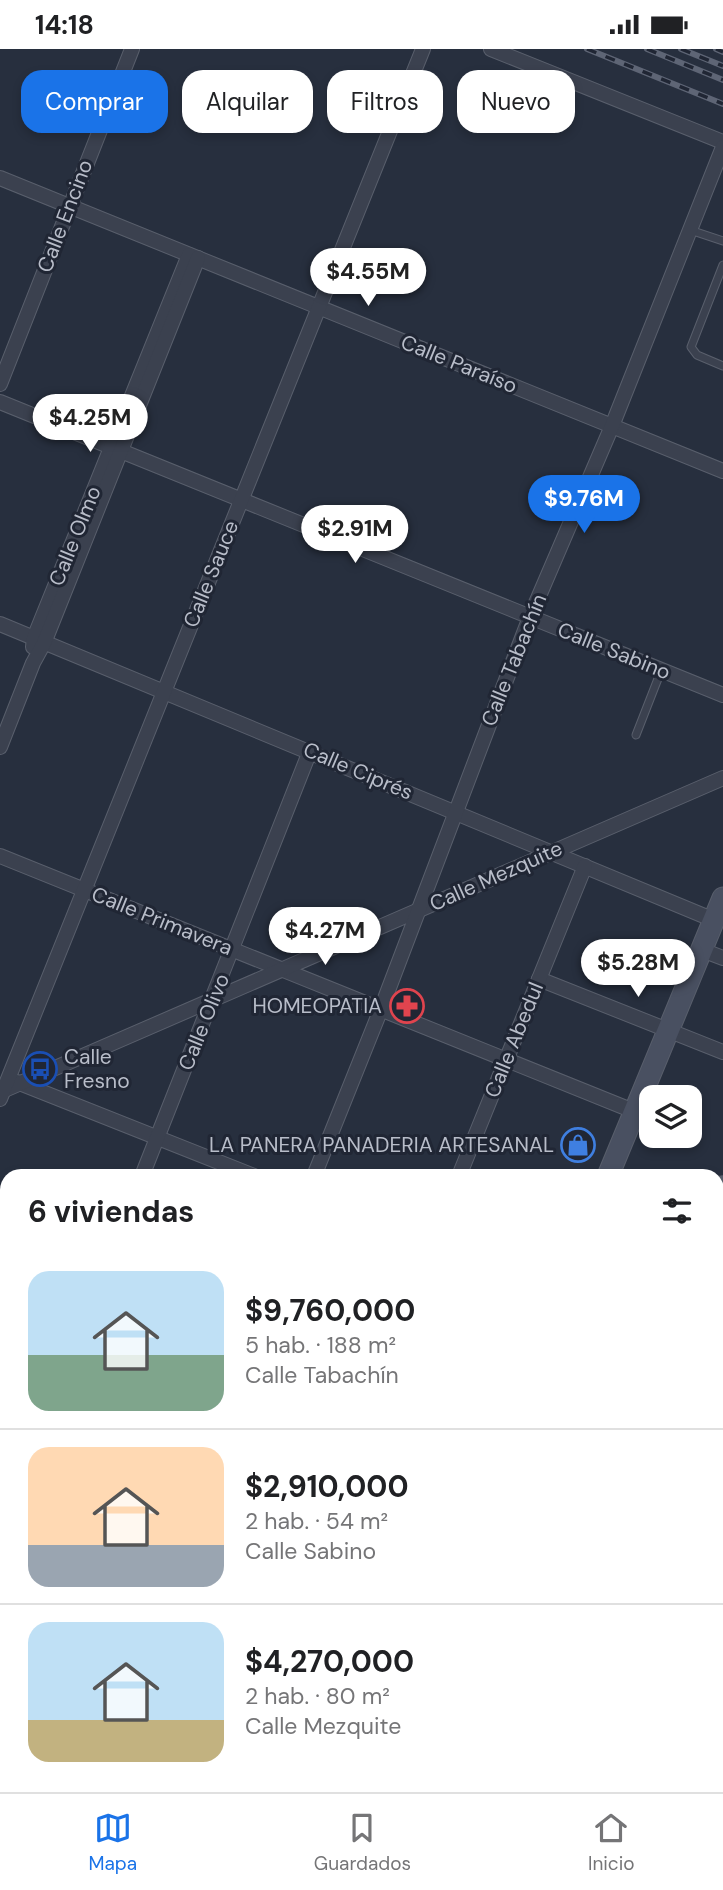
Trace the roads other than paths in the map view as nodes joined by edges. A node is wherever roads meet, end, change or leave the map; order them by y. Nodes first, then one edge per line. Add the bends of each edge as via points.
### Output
1 (132, 49) edge
2 (423, 49) edge
3 (491, 49) edge
4 (723, 144) edge
5 (0, 178) edge
6 (69, 205) junction
7 (690, 230) junction
8 (723, 241) edge
9 (194, 257) junction
10 (723, 265) edge
11 (319, 307) junction
12 (723, 366) edge
13 (0, 384) edge
14 (0, 402) edge
15 (612, 426) junction
16 (116, 451) junction
17 (723, 471) edge
18 (241, 501) junction
19 (530, 617) junction
20 (0, 624) edge
21 (39, 640) junction
22 (661, 671) junction
23 (164, 691) junction
24 (723, 695) edge
25 (636, 735) dead end
26 (0, 747) edge
27 (310, 751) junction
28 (723, 778) edge
29 (455, 811) junction
30 (554, 852) junction
31 (0, 856) edge
32 (585, 866) junction
33 (85, 889) junction
34 (723, 898) edge
35 (417, 911) junction
36 (714, 919) junction
37 (233, 950) junction
38 (702, 950) junction
39 (723, 958) edge
40 (283, 969) junction
41 (540, 979) junction
42 (212, 1000) junction
43 (381, 1009) junction
44 (669, 1030) junction
45 (723, 1052) edge
46 (507, 1058) junction
47 (5, 1086) edge
48 (636, 1112) junction
49 (158, 1137) junction
50 (145, 1169) edge
51 (237, 1169) edge
52 (317, 1169) edge
53 (462, 1169) edge
54 (611, 1169) edge

1 - 6 street, Calle Encino
2 - 11 street, Calle Sauce
3 - 4 street
4 - 7 street, Calle Tabachín
5 - 6 street, Calle Paraíso
6 - 9 street, Calle Paraíso
6 - 13 street, Calle Encino
7 - 8 lane
7 - 15 street, Calle Tabachín
9 - 11 street, Calle Paraíso
9 - 16 street, Calle Olmo
10 - 12 lane via 691,347 697,355
11 - 15 street, Calle Paraíso
11 - 18 street, Calle Sauce
14 - 16 street, Calle Sabino
15 - 17 street, Calle Paraíso
15 - 19 street, Calle Tabachín
16 - 18 street, Calle Sabino
16 - 21 street, Calle Olmo
18 - 19 street, Calle Sabino
18 - 23 street, Calle Sauce
19 - 22 street, Calle Sabino
19 - 29 street, Calle Tabachín
20 - 21 street, Calle Ciprés
21 - 23 street, Calle Ciprés
21 - 26 street, Calle Olmo
22 - 24 street, Calle Sabino
22 - 25 lane
23 - 27 street, Calle Ciprés
23 - 33 street, Calle Sauce
27 - 29 street, Calle Ciprés
27 - 37 street, Calle Olivo
28 - 30 street, Calle Mezquite
29 - 30 street, Calle Ciprés
29 - 35 street, Calle Tabachín
30 - 32 street, Calle Ciprés
30 - 35 street, Calle Mezquite
31 - 33 street, Calle Primavera
32 - 36 street, Calle Ciprés
32 - 41 street, Calle Abedul
33 - 37 street, Calle Primavera
33 - 47 street, Calle Sauce
34 - 36 main road
35 - 40 street, Calle Mezquite
35 - 43 street, Calle Tabachín
36 - 38 main road
37 - 40 street, Calle Primavera
37 - 42 street, Calle Olivo
38 - 39 street
38 - 44 main road
40 - 42 street, Calle Mezquite
40 - 43 street, Calle Primavera
41 - 44 street
41 - 46 street, Calle Abedul
42 - 47 street, Calle Mezquite
42 - 49 street, Calle Olivo
43 - 46 street, Calle Primavera
43 - 52 street, Calle Tabachín
44 - 45 street
44 - 48 main road
46 - 48 street, Calle Primavera
46 - 53 street, Calle Abedul
47 - 49 street
48 - 54 main road
49 - 50 street, Calle Olivo
49 - 51 street

